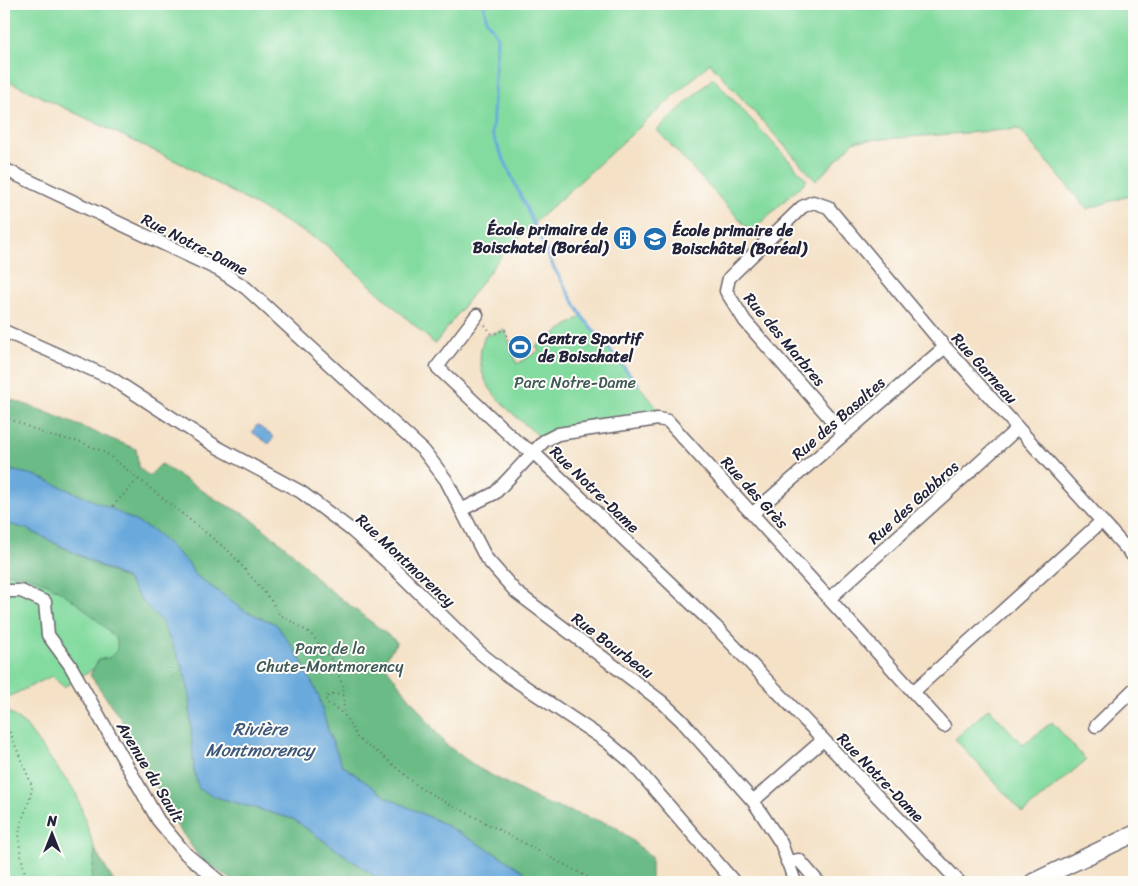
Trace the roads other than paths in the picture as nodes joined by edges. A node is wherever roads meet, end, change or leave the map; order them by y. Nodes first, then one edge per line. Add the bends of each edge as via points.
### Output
1 (4, 169) edge
2 (813, 202) joint
3 (477, 315) road end
4 (4, 332) edge
5 (945, 347) junction
6 (1018, 428) junction
7 (844, 434) junction
8 (534, 453) junction
9 (461, 510) junction
10 (752, 514) junction
11 (1102, 521) junction
12 (1134, 557) edge
13 (4, 591) edge
14 (829, 599) junction
15 (1134, 690) edge
16 (913, 692) junction
17 (944, 726) dead end
18 (1096, 726) dead end
19 (823, 740) junction
20 (753, 801) junction
21 (1134, 834) edge
22 (788, 862) junction
23 (220, 882) edge
24 (734, 882) edge
25 (795, 882) edge
26 (818, 882) edge
27 (959, 882) edge
28 (1033, 882) edge

1 - 9 street, Rue Notre-Dame via 219,270 246,288 424,451 446,480
2 - 5 street, Rue Garneau via 828,208
2 - 7 street, Rue des Marbres via 802,208 729,278 726,290 742,317
3 - 8 street via 437,367 517,442
4 - 24 street, Rue Montmorency via 111,378 217,447 315,502 393,567 509,676 606,741 631,762
5 - 6 street, Rue Garneau
5 - 7 street, Rue des Basaltes
6 - 11 street, Rue Garneau
6 - 14 street, Rue des Gabbros
7 - 10 street, Rue des Basaltes
8 - 9 street, Rue Notre-Dame via 495,494
8 - 10 street, Rue des Grès via 544,441 558,434 638,421 668,421
8 - 19 street, Rue Notre-Dame via 715,626
9 - 20 street, Rue Bourbeau via 486,558 516,592 662,702
10 - 14 street, Rue des Grès
11 - 12 street, Rue Garneau
11 - 16 street
13 - 23 street, Avenue du Sault via 21,591 45,602 48,635 70,665 158,820 186,854
14 - 16 street, Rue des Grès
15 - 18 street
16 - 17 street, Rue des Grès
19 - 20 street
19 - 27 street, Rue Notre-Dame
20 - 22 street, Rue Bourbeau via 781,843
21 - 28 main road
22 - 25 street, Rue Bourbeau
22 - 26 street via 799,860

